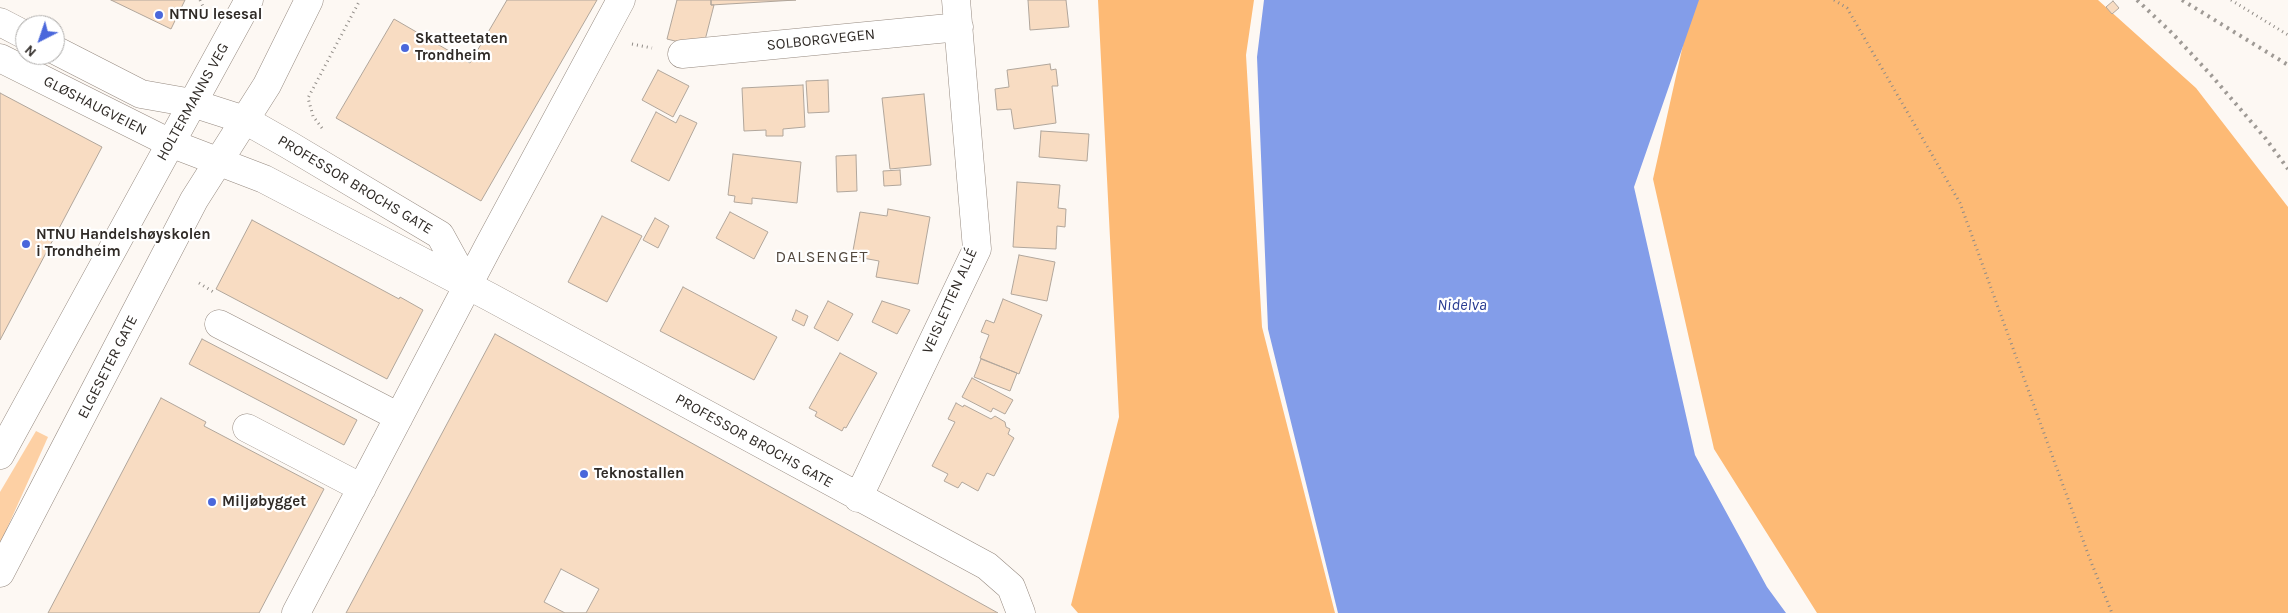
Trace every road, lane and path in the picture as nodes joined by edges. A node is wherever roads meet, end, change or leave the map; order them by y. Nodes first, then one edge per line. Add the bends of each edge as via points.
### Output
1 (200, 0) edge
2 (249, 0) edge
3 (309, 0) edge
4 (360, 0) edge
5 (621, 0) edge
6 (956, 0) edge
7 (1834, 0) edge
8 (2231, 0) edge
9 (210, 20) dead end
10 (0, 22) edge
11 (959, 27) junction
12 (15, 30) edge
13 (2288, 35) edge
14 (682, 54) dead end
15 (65, 55) edge
16 (0, 58) edge
17 (192, 103) junction
18 (245, 120) junction
19 (325, 131) dead end
20 (170, 143) junction
21 (219, 163) junction
22 (468, 286) junction
23 (219, 324) dead end
24 (399, 417) junction
25 (247, 428) dead end
26 (0, 455) edge
27 (362, 488) junction
28 (858, 498) junction
29 (0, 573) edge
30 (296, 613) edge
31 (1021, 613) edge
32 (2112, 613) edge

1 - 9 path
2 - 17 street, HOLTERMANNS VEG
3 - 18 street via 267,85
4 - 19 path via 308,98 313,116
5 - 22 street
6 - 11 street, VEISLETTEN ALLÉ
7 - 32 path via 1847,8 1960,203
8 - 13 path
10 - 12 street
11 - 14 street, SOLBORGVEGEN
11 - 28 street, VEISLETTEN ALLÉ via 976,249
15 - 17 street, GLØSHAUGVEIEN via 141,94
16 - 20 street, GLØSHAUGVEIEN
17 - 18 street, GLØSHAUGVEIEN
17 - 20 street, HOLTERMANNS VEG
18 - 21 street
18 - 22 street, PROFESSOR BROCHS GATE via 440,235
20 - 21 street, GLØSHAUGVEIEN
20 - 26 street, HOLTERMANNS VEG
21 - 22 street, PROFESSOR BROCHS GATE via 264,179
21 - 29 street, ELGESETER GATE via 194,200
22 - 24 street
22 - 28 street, PROFESSOR BROCHS GATE
23 - 24 street
24 - 27 street
25 - 27 street
27 - 30 street
28 - 31 street, PROFESSOR BROCHS GATE via 987,566 1011,587

